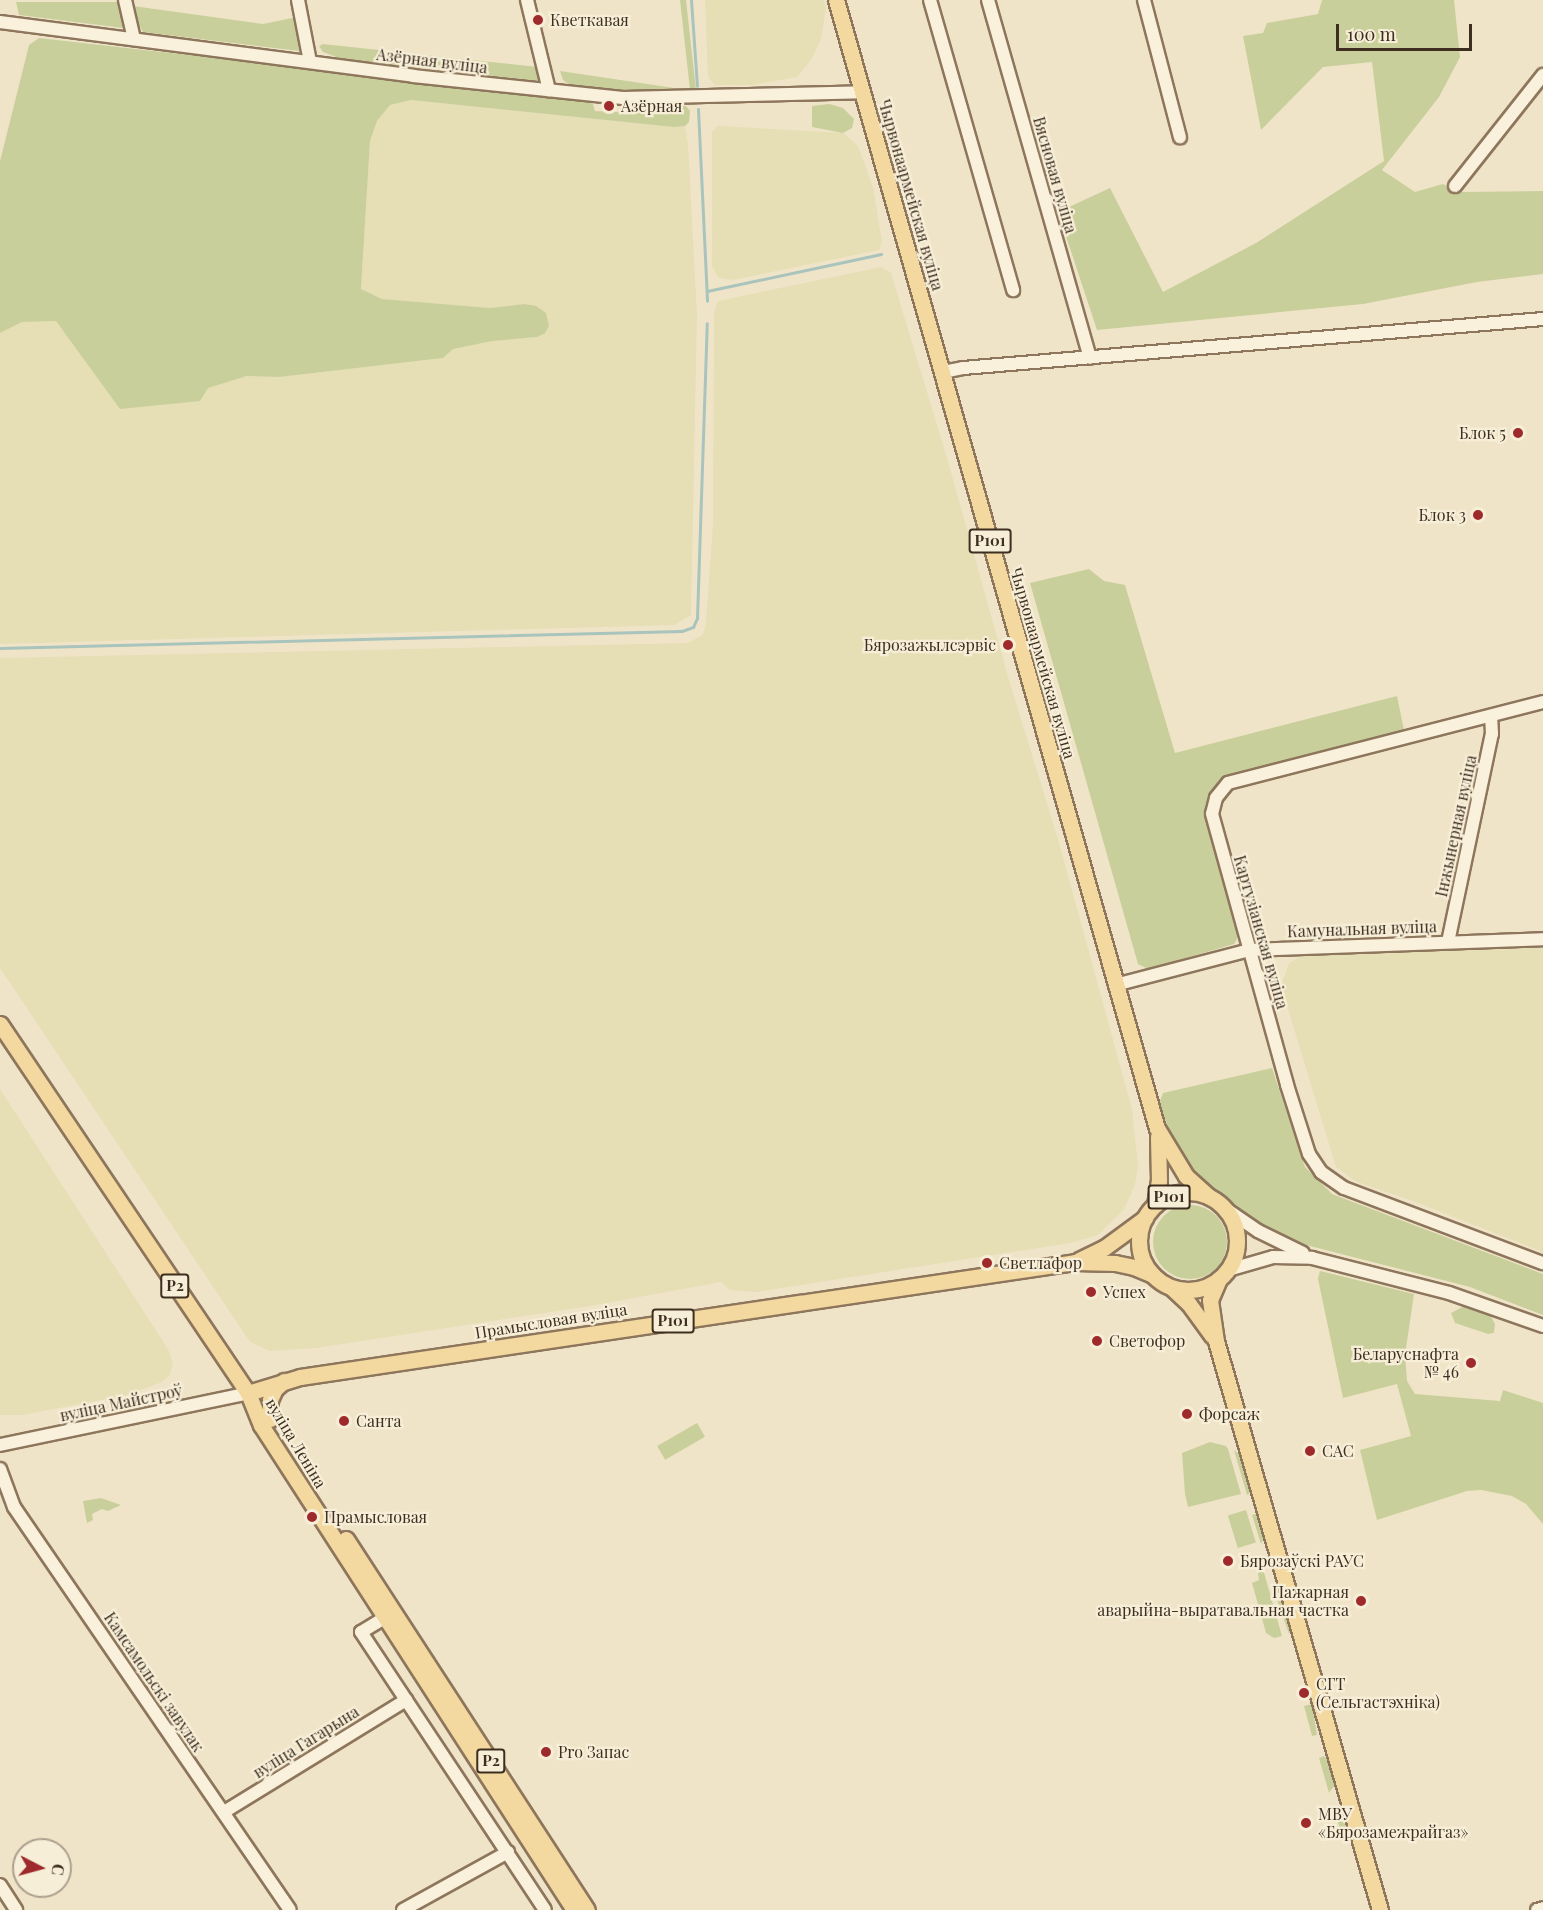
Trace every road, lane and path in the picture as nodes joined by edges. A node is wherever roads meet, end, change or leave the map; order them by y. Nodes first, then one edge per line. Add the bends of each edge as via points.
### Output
1 (125, 0) edge
2 (298, 0) edge
3 (527, 0) edge
4 (836, 0) edge
5 (930, 0) edge
6 (988, 0) edge
7 (1144, 0) edge
8 (0, 22) edge
9 (135, 39) junction
10 (310, 62) junction
11 (1543, 75) edge
12 (549, 90) junction
13 (863, 92) junction
14 (1180, 137) dead end
15 (1455, 186) dead end
16 (1013, 290) dead end
17 (1543, 320) edge
18 (1090, 358) junction
19 (943, 372) junction
20 (1543, 702) edge
21 (1491, 717) junction
22 (1543, 939) edge
23 (1448, 942) junction
24 (1249, 950) junction
25 (1115, 985) junction
26 (0, 1024) edge
27 (1157, 1128) junction
28 (1208, 1196) junction
29 (1155, 1205) junction
30 (1223, 1207) junction
31 (1145, 1218) junction
32 (1312, 1258) junction
33 (1075, 1262) junction
34 (1543, 1263) edge
35 (1153, 1275) junction
36 (1223, 1275) junction
37 (1169, 1287) junction
38 (1543, 1326) edge
39 (1216, 1341) junction
40 (284, 1381) junction
41 (248, 1393) junction
42 (270, 1419) junction
43 (0, 1445) edge
44 (0, 1469) edge
45 (390, 1614) junction
46 (406, 1700) junction
47 (224, 1812) junction
48 (508, 1852) junction
49 (0, 1885) edge
50 (1543, 1908) edge
51 (16, 1910) edge
52 (290, 1910) edge
53 (403, 1910) edge
54 (545, 1910) edge
55 (574, 1910) edge
56 (587, 1910) edge
57 (1380, 1910) edge
58 (1537, 1910) edge

1 - 9 street
2 - 10 street
3 - 12 street
4 - 13 main road, Чырвонаармейская вуліца / Р101
5 - 16 street
6 - 18 street, Вясновая вуліца
7 - 14 street
8 - 9 street, Азёрная вуліца
9 - 10 street, Азёрная вуліца
10 - 12 street, Азёрная вуліца
11 - 15 street
12 - 13 street, Азёрная вуліца via 623,98
13 - 19 main road, Чырвонаармейская вуліца / Р101
17 - 18 street
18 - 19 street
19 - 25 main road, Чырвонаармейская вуліца / Р101
20 - 21 street, Картузіанская вуліца
21 - 23 street, Інжынерная вуліца via 1492,734
21 - 24 street, Картузіанская вуліца via 1228,783 1216,798 1212,814
22 - 23 street, Камунальная вуліца
23 - 24 street, Камунальная вуліца
24 - 25 street, Камунальная вуліца
24 - 34 street, Картузіанская вуліца via 1309,1154 1321,1172 1344,1188
25 - 27 main road, Чырвонаармейская вуліца / Р101
26 - 41 main road, Р2
27 - 28 main road, Чырвонаармейская вуліца / Р101 via 1186,1176
27 - 29 main road, Чырвонаармейская вуліца / Р101 via 1159,1181
28 - 29 main road, Р101 via 1189,1192 1171,1195
28 - 30 main road, Р101
29 - 31 main road, Р101
30 - 32 street via 1258,1231
30 - 36 main road, Р101 via 1233,1221 1237,1238 1235,1255
31 - 33 main road, Прамысловая вуліца / Р101 via 1104,1248
31 - 35 main road, Р101 via 1140,1248
32 - 36 street via 1273,1257
32 - 38 street via 1449,1293
33 - 35 main road, Прамысловая вуліца / Р101 via 1115,1263
33 - 40 main road, Прамысловая вуліца / Р101
35 - 37 main road, Р101
36 - 37 main road via 1195,1290
36 - 39 main road via 1210,1299
37 - 39 main road via 1189,1304
39 - 57 main road
40 - 41 main road, Прамысловая вуліца / Р101
40 - 42 main road via 274,1389
41 - 42 main road, вуліца Леніна / Р2
41 - 43 street, вуліца Майстроў
41 - 45 main road, вуліца Леніна / Р2 via 261,1425
42 - 45 main road, вуліца Леніна / Р2
44 - 47 street, Камсамольскі завулак via 14,1507
45 - 46 street via 361,1632
45 - 55 main road, вуліца Леніна / Р2
45 - 56 main road, вуліца Леніна / Р2
46 - 47 street, вуліца Гагарына
46 - 48 street
47 - 52 street, Камсамольскі завулак
48 - 53 street
48 - 54 street
49 - 51 street
50 - 58 street

